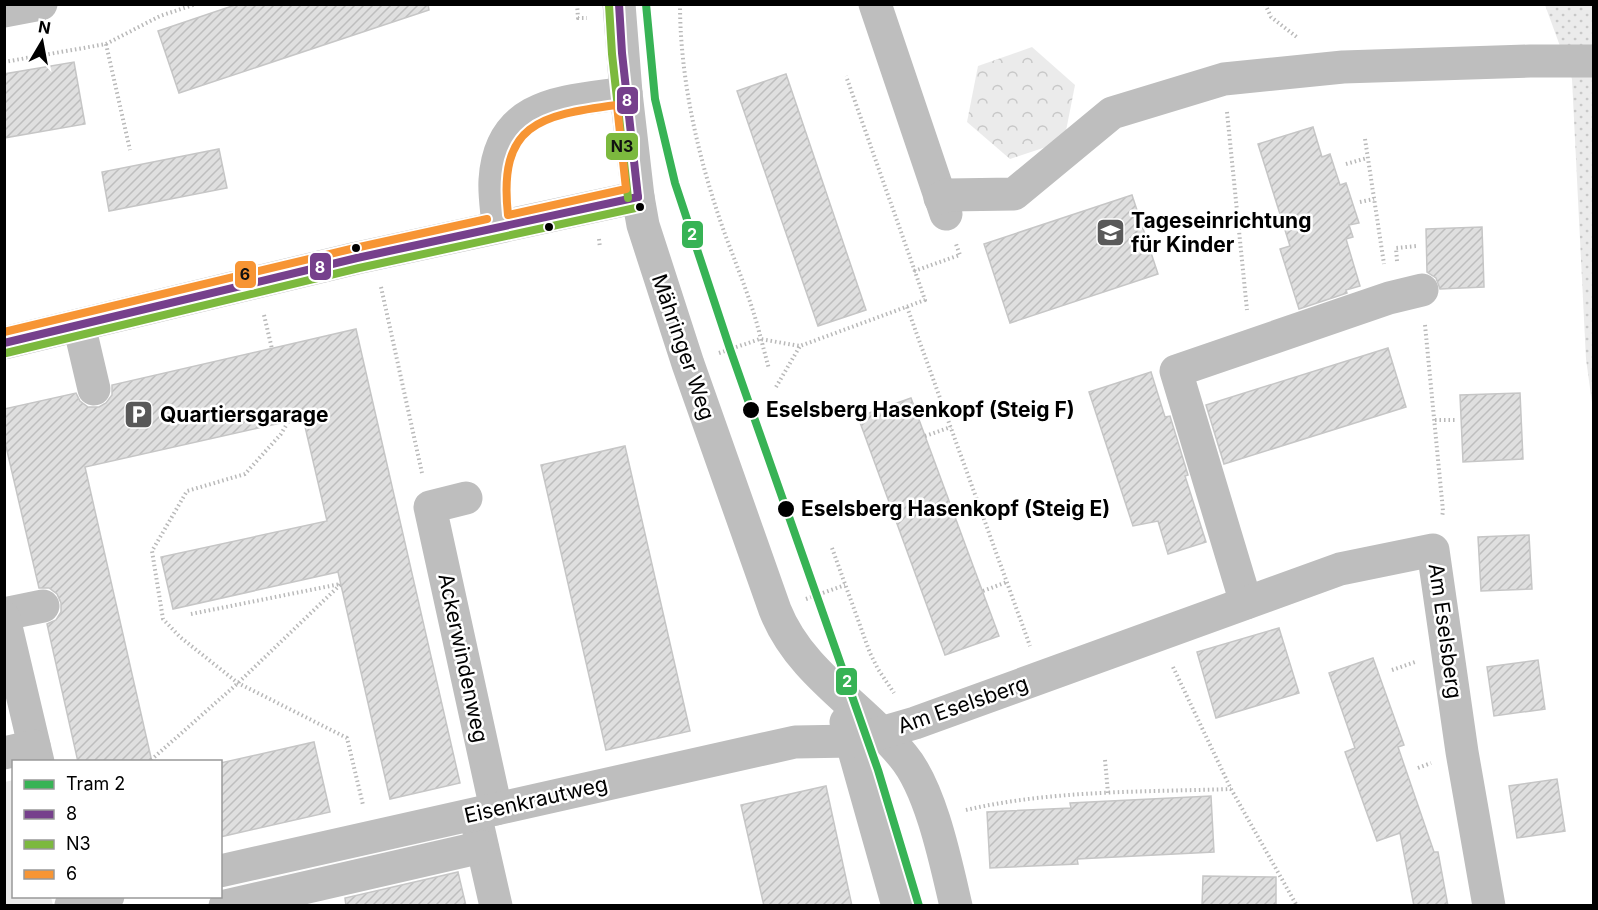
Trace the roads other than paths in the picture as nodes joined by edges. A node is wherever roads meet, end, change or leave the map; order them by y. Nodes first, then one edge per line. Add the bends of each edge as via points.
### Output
1 (41, 4) edge
2 (875, 4) edge
3 (4, 11) edge
4 (606, 11) edge
5 (1593, 61) edge
6 (626, 93) junction
7 (638, 197) junction
8 (498, 226) junction
9 (1422, 290) road end
10 (78, 325) junction
11 (4, 343) edge
12 (94, 389) dead end
13 (466, 498) dead end
14 (1246, 603) junction
15 (43, 606) dead end
16 (4, 616) edge
17 (867, 737) junction
18 (25, 754) edge
19 (485, 811) junction
20 (482, 847) junction
21 (222, 871) edge
22 (101, 898) edge
23 (71, 902) edge
24 (225, 906) edge
25 (496, 906) edge
26 (898, 906) edge
27 (956, 906) edge
28 (1489, 906) edge

1 - 3 street
2 - 5 street via 943,206 948,195 1014,194 1112,113 1224,79 1343,67
4 - 6 street, Mähringer Weg
6 - 7 street, Mähringer Weg
6 - 8 street via 553,105 537,110 514,127 497,165
7 - 8 street
7 - 17 street, Mähringer Weg via 655,265 771,601 786,635
8 - 10 street
9 - 14 street via 1176,371
10 - 11 street
10 - 12 street
13 - 19 street, Ackerwindenweg via 430,507
14 - 17 street, Am Eselsberg
14 - 28 street, Am Eselsberg via 1340,569 1433,550
15 - 16 street
16 - 18 street
17 - 19 street, Eisenkrautweg via 795,742
17 - 26 street
17 - 27 street, Mähringer Weg via 904,757 915,772 924,791
19 - 20 street, Ackerwindenweg
19 - 21 street, Eisenkrautweg
20 - 24 street, Eisenkrautweg
20 - 25 street, Ackerwindenweg
22 - 23 street

